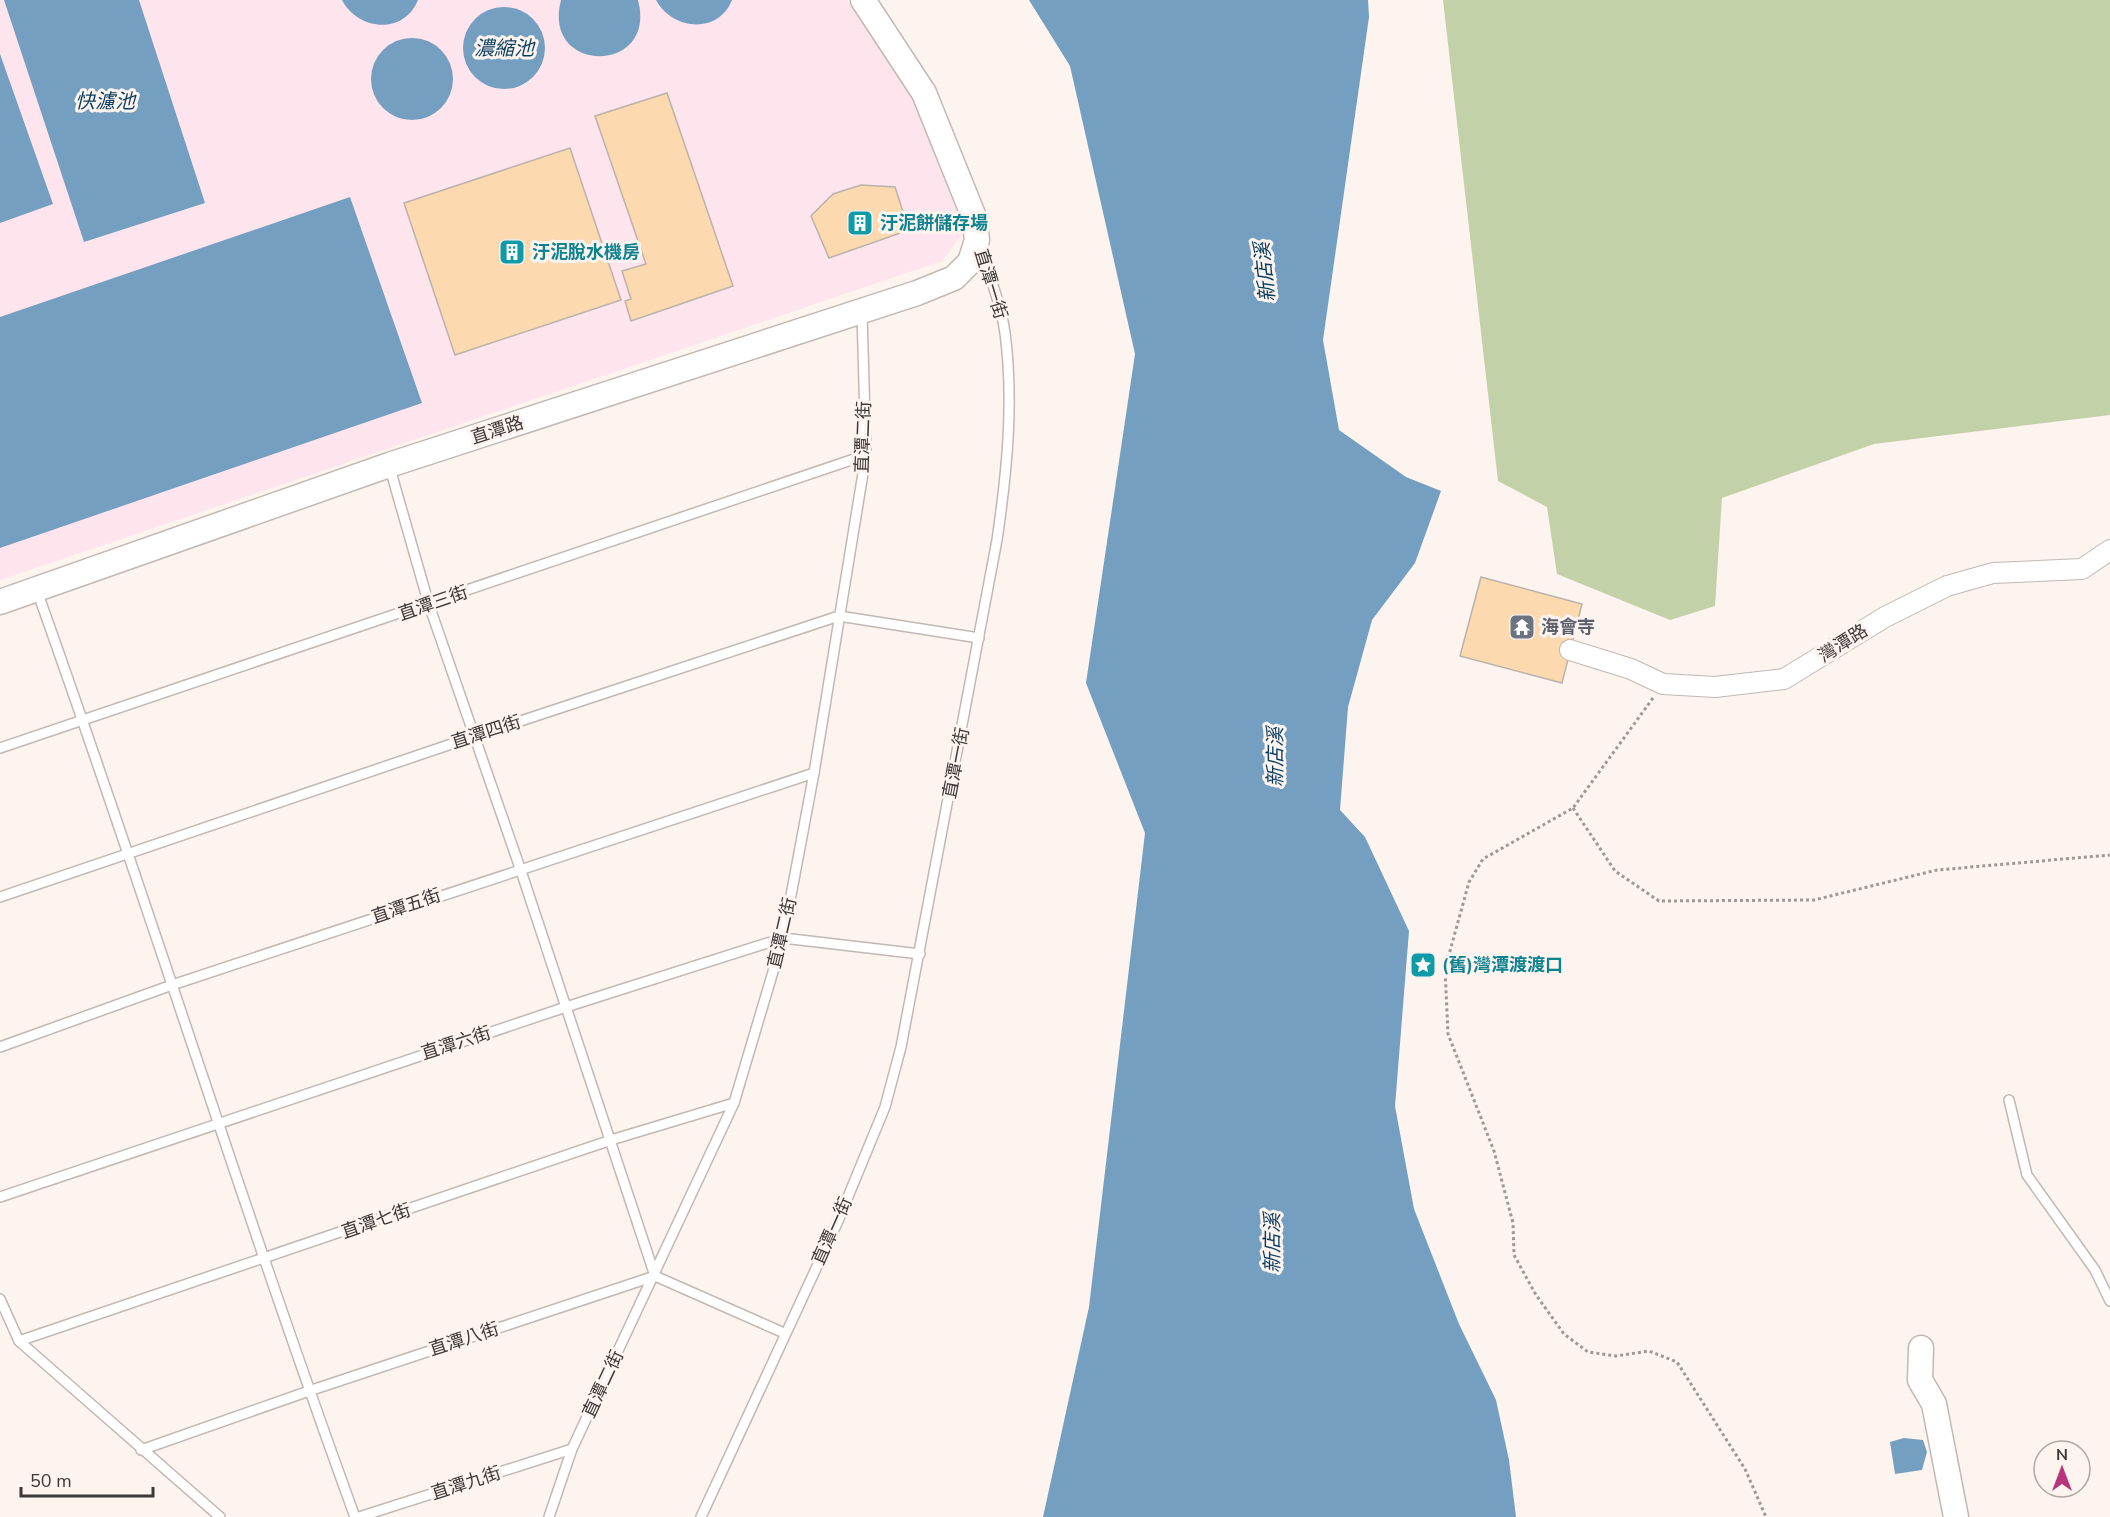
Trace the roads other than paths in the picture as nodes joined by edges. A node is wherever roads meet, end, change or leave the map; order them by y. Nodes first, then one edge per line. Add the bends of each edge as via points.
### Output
1 (863, 0) edge
2 (977, 240) junction
3 (862, 311) junction
4 (866, 455) junction
5 (389, 465) junction
6 (2110, 550) edge
7 (37, 591) junction
8 (0, 602) edge
9 (429, 604) junction
10 (839, 616) junction
11 (979, 638) junction
12 (1570, 650) dead end
13 (83, 719) junction
14 (475, 735) junction
15 (0, 748) edge
16 (814, 773) junction
17 (127, 853) junction
18 (520, 868) junction
19 (0, 897) edge
20 (783, 938) junction
21 (920, 954) junction
22 (172, 985) junction
23 (566, 1007) junction
24 (0, 1047) edge
25 (2009, 1100) dead end
26 (734, 1103) junction
27 (217, 1123) junction
28 (611, 1140) junction
29 (0, 1197) edge
30 (263, 1260) junction
31 (655, 1276) junction
32 (0, 1299) edge
33 (2110, 1301) edge
34 (784, 1333) junction
35 (18, 1341) junction
36 (1921, 1348) dead end
37 (309, 1390) junction
38 (572, 1449) junction
39 (141, 1450) junction
40 (220, 1517) edge
41 (357, 1517) edge
42 (549, 1517) edge
43 (702, 1517) edge
44 (1956, 1517) edge

1 - 2 street, 直潭一街 via 932,110 967,196
2 - 3 street, 直潭路 via 970,262 954,278
2 - 11 lane, 直潭一街 via 1005,331 1009,415 1007,466
3 - 4 lane, 直潭二街
3 - 5 street, 直潭路
4 - 9 lane, 直潭三街
4 - 10 lane, 直潭二街
5 - 7 street, 直潭路
5 - 9 lane
6 - 12 street, 灣潭路 via 2082,569 1993,573 1947,586 1885,617 1784,679 1715,687 1663,684 1631,669
7 - 8 street, 直潭路
7 - 13 lane
9 - 13 lane, 直潭三街
9 - 14 lane
10 - 11 lane, 直潭四街
10 - 14 lane, 直潭四街
10 - 16 lane, 直潭二街
11 - 21 lane, 直潭一街
13 - 15 lane, 直潭三街
13 - 17 lane
14 - 17 lane, 直潭四街
14 - 18 lane
16 - 18 lane, 直潭五街
16 - 20 lane, 直潭二街
17 - 19 lane, 直潭四街
17 - 22 lane
18 - 22 lane, 直潭五街
18 - 23 lane
20 - 21 lane, 直潭六街
20 - 23 lane, 直潭六街
20 - 26 lane, 直潭二街
21 - 34 lane, 直潭一街 via 885,1107 838,1221
22 - 24 lane, 直潭五街
22 - 27 lane
23 - 27 lane, 直潭六街
23 - 28 lane
25 - 33 lane via 2027,1175 2095,1270
26 - 28 lane, 直潭七街
26 - 31 lane, 直潭二街
27 - 29 lane, 直潭六街
27 - 30 lane
28 - 30 lane, 直潭七街
28 - 31 lane
30 - 35 lane, 直潭七街
30 - 37 lane
31 - 34 lane
31 - 37 lane, 直潭八街
31 - 38 lane, 直潭二街
32 - 35 lane
34 - 43 lane, 直潭一街
35 - 39 lane
36 - 44 street via 1920,1380 1934,1404
37 - 39 lane, 直潭八街
37 - 41 lane
38 - 41 lane, 直潭九街
38 - 42 lane, 直潭二街
39 - 40 lane

